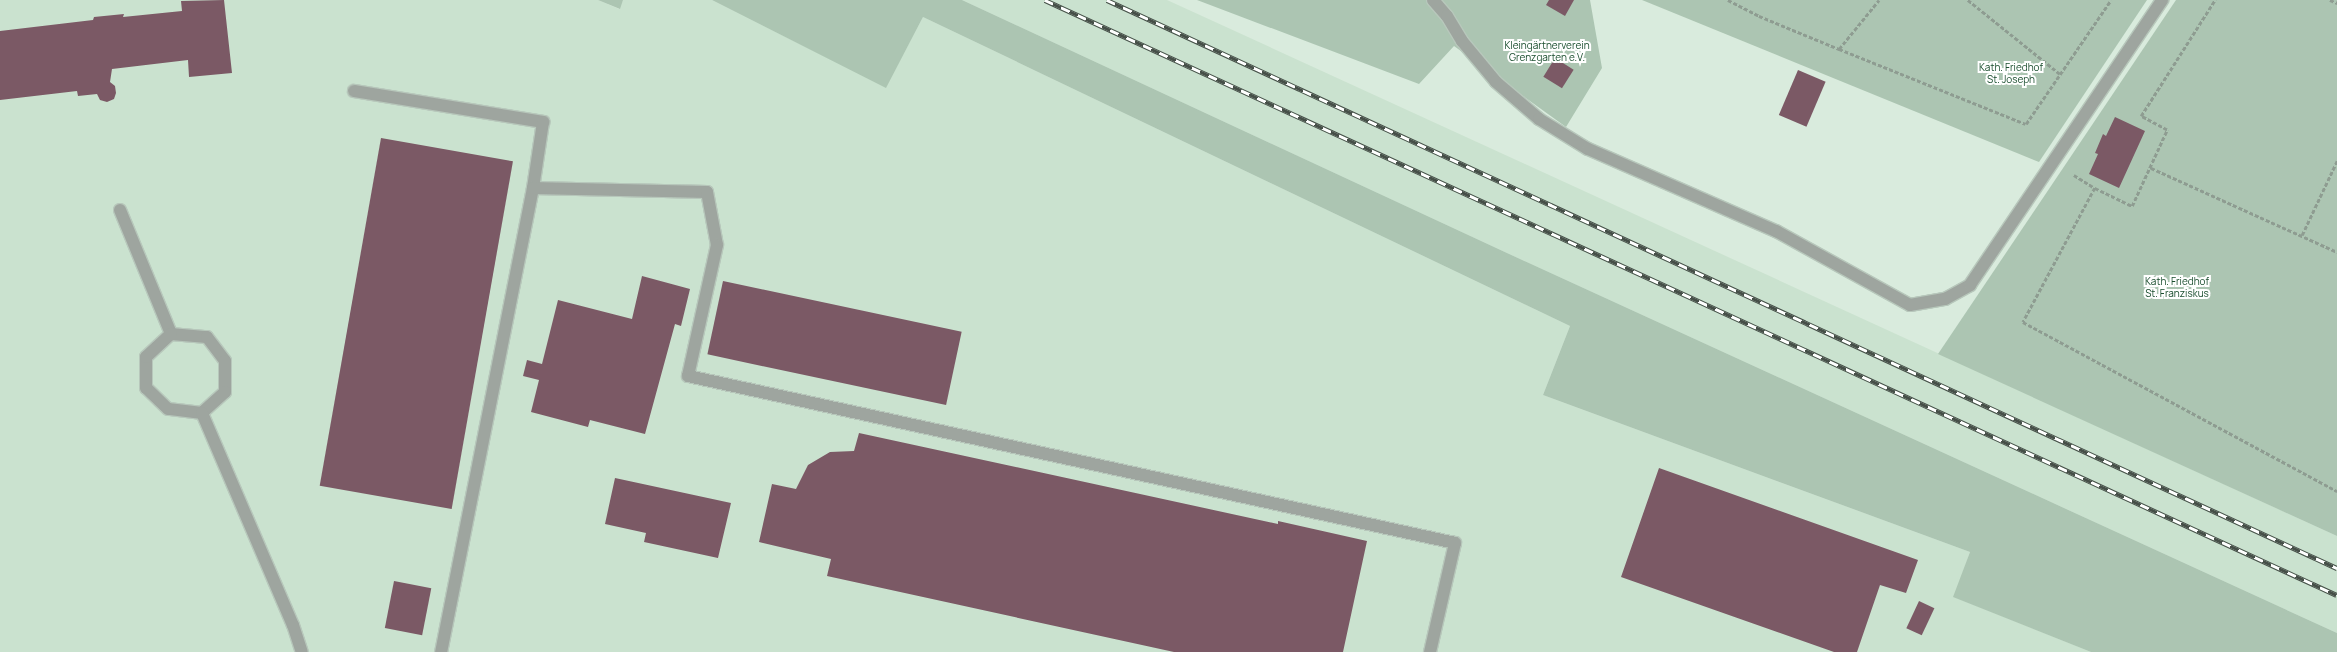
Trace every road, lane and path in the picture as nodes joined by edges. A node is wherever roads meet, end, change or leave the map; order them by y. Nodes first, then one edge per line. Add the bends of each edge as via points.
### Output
1 (1433, 0) edge
2 (1728, 0) edge
3 (1879, 0) edge
4 (1968, 0) edge
5 (2111, 0) edge
6 (2162, 0) edge
7 (2215, 0) edge
8 (2330, 0) edge
9 (2337, 3) edge
10 (1839, 50) junction
11 (2060, 74) junction
12 (354, 91) dead end
13 (2066, 143) junction
14 (2337, 161) edge
15 (2151, 168) junction
16 (533, 188) junction
17 (2095, 188) junction
18 (120, 210) dead end
19 (2302, 236) junction
20 (2337, 252) edge
21 (171, 334) junction
22 (202, 413) junction
23 (2337, 491) edge
24 (302, 652) edge
25 (441, 652) edge
26 (1430, 652) edge

1 - 13 lane via 1496,82 1539,119 1588,149 1776,231 1910,305 1945,299 1970,286
2 - 10 path
3 - 10 path
4 - 11 path
5 - 11 path
6 - 13 lane
7 - 15 path via 2141,116 2167,130
8 - 9 path
10 - 11 path via 2026,124
12 - 16 lane via 544,122
13 - 17 path via 2074,175
14 - 19 path
15 - 17 path via 2132,206
15 - 19 path
16 - 25 lane
16 - 26 lane via 707,192 717,245 688,376 1455,543
17 - 23 path via 2023,322
18 - 21 lane
19 - 20 path
21 - 22 lane via 207,337 225,361 225,392
21 - 22 lane via 146,357 146,388 168,409
22 - 24 lane via 293,625

